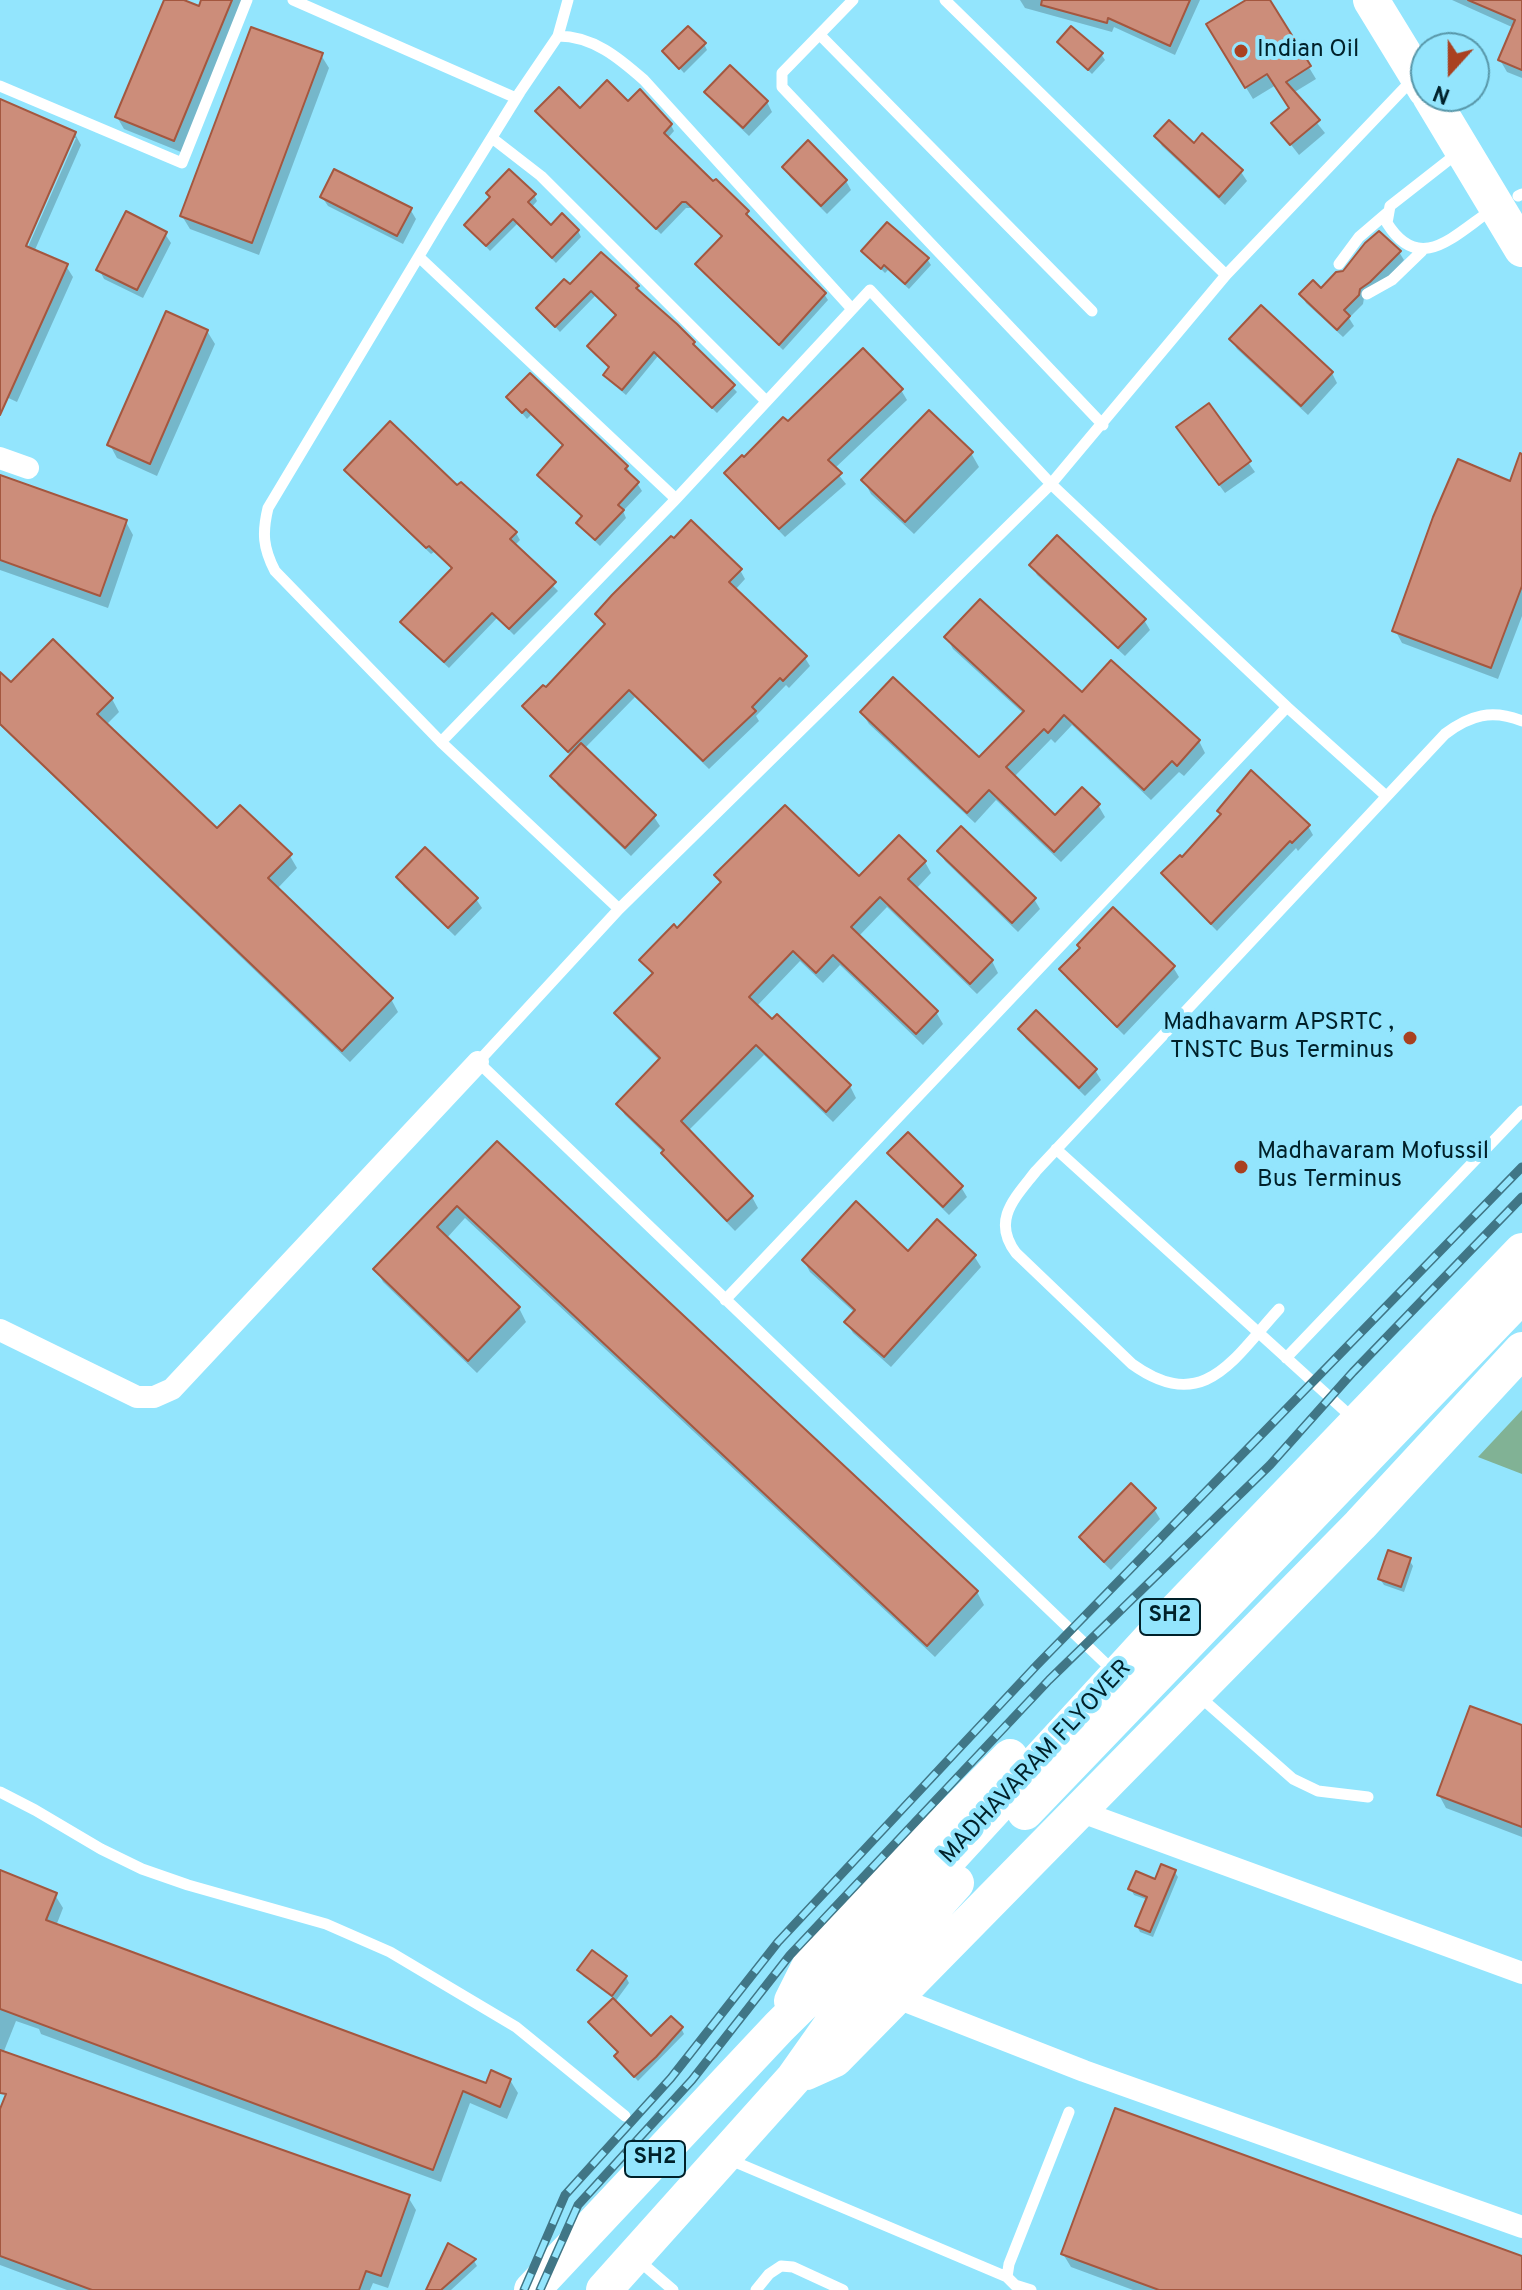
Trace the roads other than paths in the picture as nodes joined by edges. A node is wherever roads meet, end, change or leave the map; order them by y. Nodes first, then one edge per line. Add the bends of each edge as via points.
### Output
1 (247, 0) edge
2 (293, 0) edge
3 (568, 0) edge
4 (853, 0) edge
5 (945, 0) edge
6 (1371, 0) edge
7 (1390, 0) edge
8 (820, 35) junction
9 (558, 36) junction
10 (1410, 45) edge
11 (1410, 57) edge
12 (0, 86) edge
13 (1410, 94) edge
14 (516, 98) junction
15 (1442, 112) edge
16 (1463, 112) edge
17 (492, 138) junction
18 (1462, 150) junction
19 (1515, 199) edge
20 (1387, 213) junction
21 (1522, 249) edge
22 (1422, 251) junction
23 (419, 257) junction
24 (1339, 264) dead end
25 (1226, 275) junction
26 (1367, 294) dead end
27 (852, 309) junction
28 (1092, 311) dead end
29 (766, 401) junction
30 (1103, 425) junction
31 (0, 458) edge
32 (28, 468) dead end
33 (1051, 484) junction
34 (676, 499) junction
35 (1287, 707) junction
36 (1522, 721) edge
37 (441, 742) junction
38 (1385, 795) junction
39 (619, 909) junction
40 (478, 1062) junction
41 (1522, 1111) edge
42 (1056, 1149) junction
43 (1522, 1221) edge
44 (1522, 1251) edge
45 (1522, 1295) edge
46 (725, 1300) junction
47 (1279, 1309) dead end
48 (0, 1330) edge
49 (1522, 1350) edge
50 (1286, 1358) junction
51 (1345, 1411) junction
52 (1104, 1662) junction
53 (1196, 1693) junction
54 (0, 1792) edge
55 (1368, 1797) dead end
56 (1079, 1811) junction
57 (1522, 1973) edge
58 (895, 1997) junction
59 (832, 1998) junction
60 (779, 2027) junction
61 (794, 2078) junction
62 (1069, 2112) dead end
63 (625, 2116) dead end
64 (723, 2157) junction
65 (1522, 2227) edge
66 (634, 2256) junction
67 (1007, 2277) junction
68 (532, 2290) edge
69 (604, 2290) edge
70 (673, 2290) edge
71 (756, 2290) edge
72 (843, 2290) edge
73 (1031, 2290) edge

1 - 12 lane via 182,163
2 - 14 lane
3 - 9 lane
4 - 8 lane
5 - 25 lane
6 - 11 main road
7 - 10 main road
8 - 28 lane
8 - 30 lane via 782,73 782,87
9 - 14 lane
9 - 27 lane via 589,40 644,80
13 - 25 lane
14 - 17 lane
15 - 18 main road
16 - 19 main road
17 - 23 lane
17 - 29 lane via 541,176
18 - 19 main road
18 - 20 lane
19 - 21 main road
19 - 22 lane
20 - 22 lane via 1395,236
20 - 24 lane
22 - 26 lane via 1392,280
23 - 34 lane
23 - 37 lane via 279,488 262,530 275,571
25 - 30 lane
27 - 29 lane
27 - 33 lane via 870,290
29 - 34 lane
30 - 33 lane
31 - 32 street
33 - 35 lane
33 - 39 lane
34 - 37 lane
35 - 38 lane
35 - 46 lane
36 - 38 lane via 1493,713 1458,723
37 - 39 lane
38 - 42 lane
39 - 40 lane
40 - 46 lane
40 - 48 street via 172,1389 137,1397
41 - 50 lane
42 - 47 lane via 1009,1207 1009,1244 1146,1375 1194,1386 1210,1379
42 - 50 lane
43 - 51 main road
44 - 59 main road, MADHAVARAM FLYOVER / SH2 via 1177,1610 941,1867
45 - 59 main road, MADHAVARAM FLYOVER / SH2 via 971,1867
46 - 52 lane
49 - 53 main road
50 - 51 lane
51 - 52 main road
52 - 60 main road via 815,1955
53 - 55 lane via 1293,1779 1318,1791
53 - 56 main road
54 - 63 lane via 142,1869 326,1924 390,1952 516,2027
56 - 57 street
56 - 58 main road
58 - 61 main road via 835,2059
58 - 65 street via 1084,2071
59 - 60 main road, MADHAVARAM FLYOVER / SH2
59 - 61 main road, MADHAVARAM FLYOVER / SH2
60 - 68 main road, SH2
61 - 64 main road, SH2
62 - 67 lane
64 - 66 main road, SH2
64 - 67 lane
66 - 69 main road, SH2
66 - 70 lane
67 - 73 lane
71 - 72 lane via 781,2266

